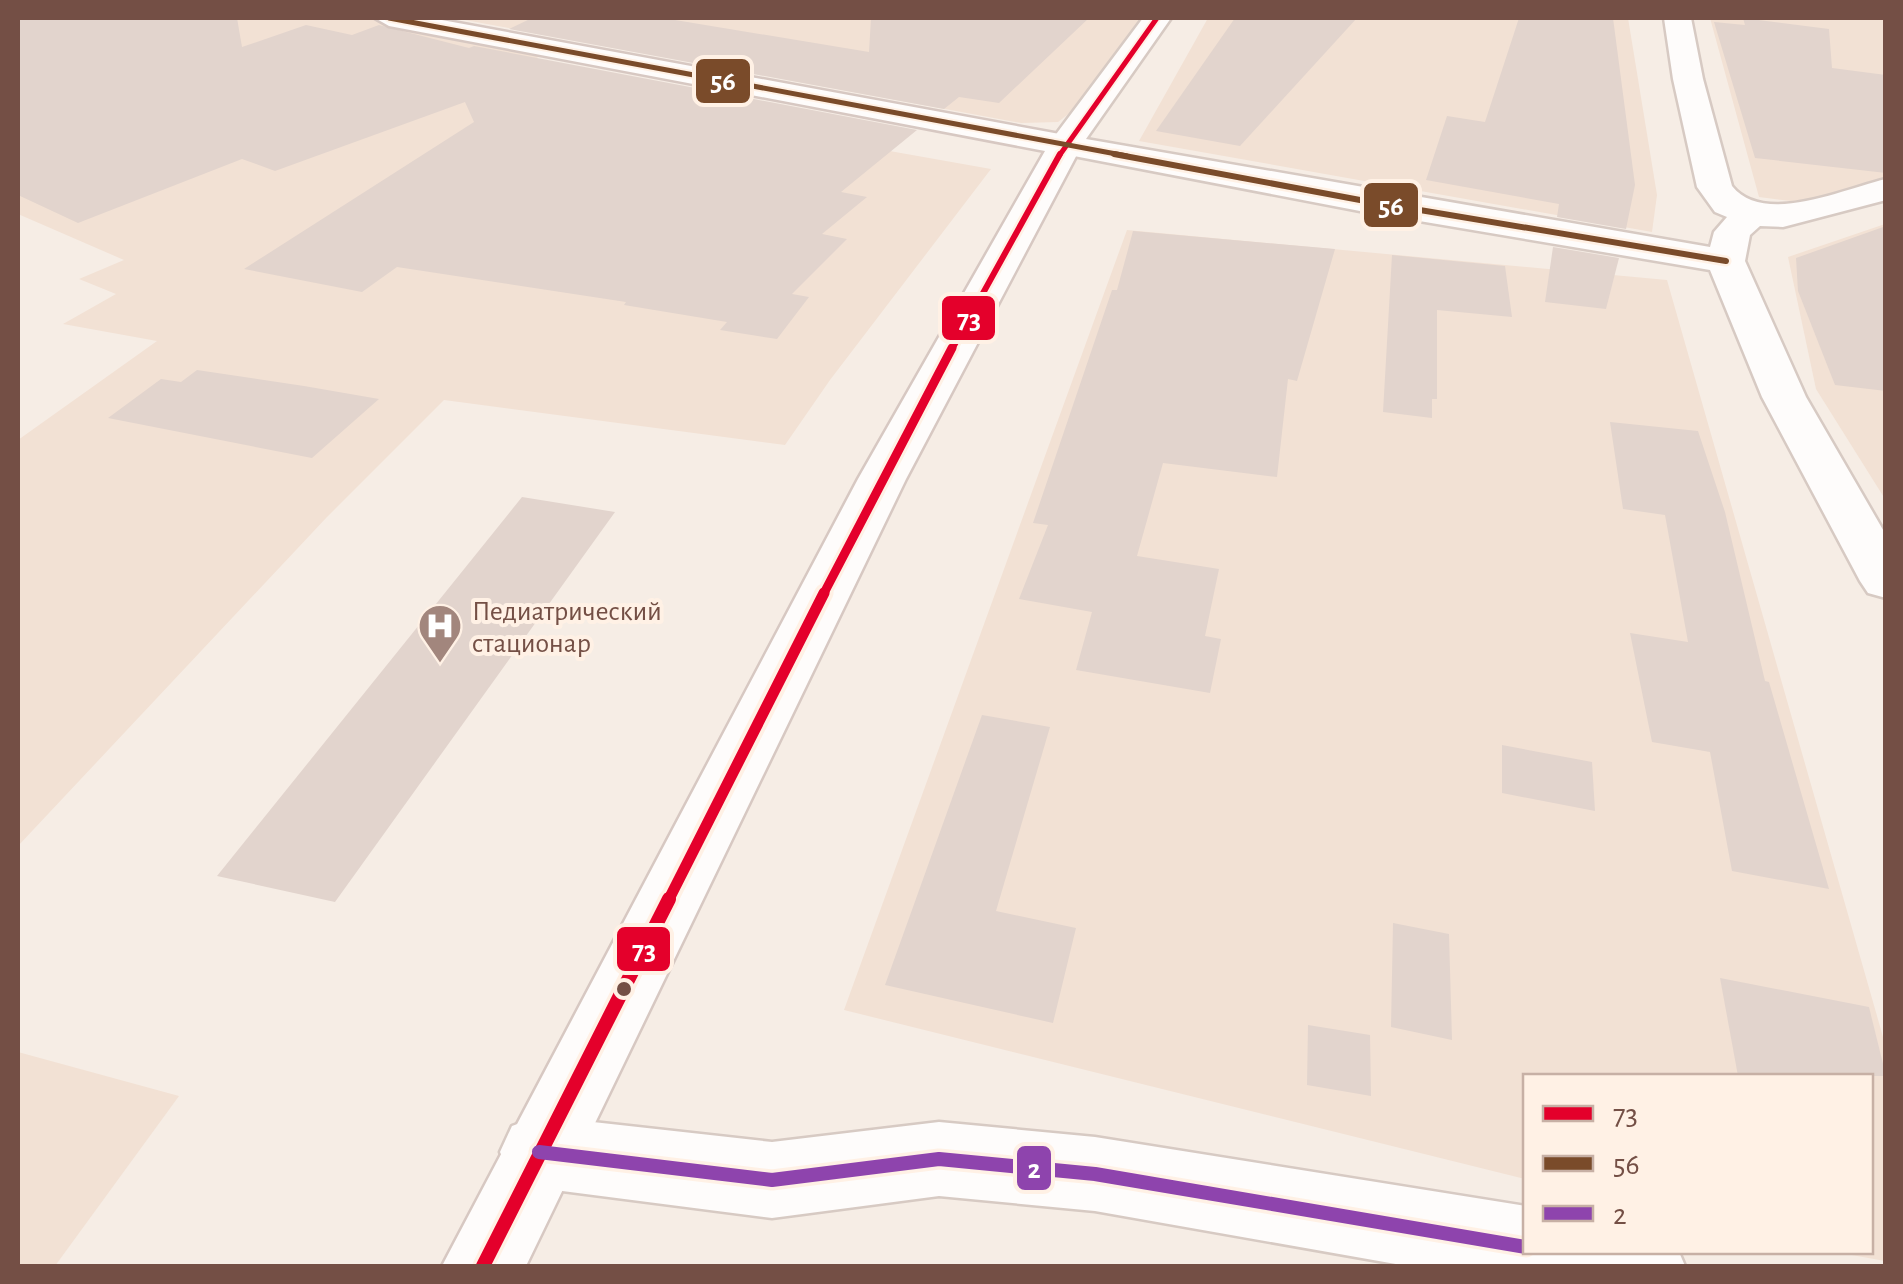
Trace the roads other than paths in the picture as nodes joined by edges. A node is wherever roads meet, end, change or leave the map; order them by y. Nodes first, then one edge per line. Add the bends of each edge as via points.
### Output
1 (389, 18) edge
2 (1157, 18) edge
3 (1678, 18) edge
4 (1065, 144) junction
5 (1886, 188) edge
6 (1750, 215) junction
7 (1726, 261) junction
8 (1886, 582) edge
9 (539, 1152) junction
10 (1523, 1246) edge
11 (1567, 1254) edge
12 (483, 1266) edge
13 (1644, 1266) edge

1 - 4 street
2 - 4 street
3 - 6 street via 1716,187 1728,204
4 - 7 street
4 - 9 street via 882,479
5 - 6 street via 1784,216
6 - 7 street via 1732,232
7 - 8 street via 1784,396
9 - 10 street via 772,1180 939,1159 1095,1174
9 - 12 street
11 - 13 street

